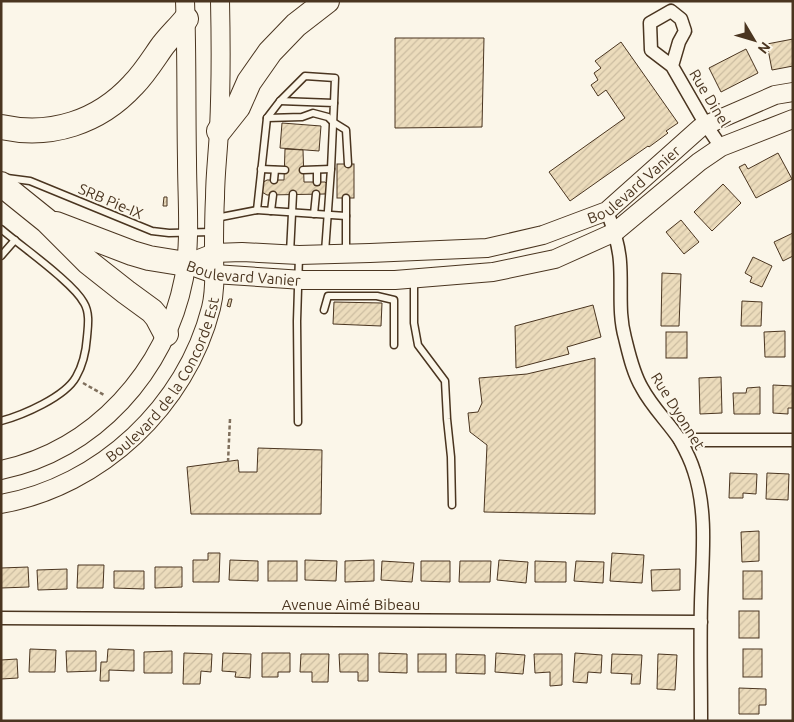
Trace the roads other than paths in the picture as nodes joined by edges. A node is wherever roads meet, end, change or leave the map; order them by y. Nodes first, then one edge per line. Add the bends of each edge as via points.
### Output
1 (220, 1) edge
2 (327, 1) edge
3 (185, 10) edge
4 (672, 66) dead end
5 (793, 92) edge
6 (280, 101) junction
7 (334, 103) junction
8 (267, 118) junction
9 (793, 119) edge
10 (333, 122) junction
11 (706, 125) junction
12 (1, 127) edge
13 (219, 131) junction
14 (721, 147) junction
15 (348, 164) dead end
16 (261, 169) junction
17 (331, 169) junction
18 (276, 170) junction
19 (285, 170) dead end
20 (303, 170) dead end
21 (317, 170) junction
22 (1, 178) edge
23 (274, 180) dead end
24 (317, 182) dead end
25 (1, 184) edge
26 (293, 194) dead end
27 (316, 194) dead end
28 (273, 195) dead end
29 (346, 198) dead end
30 (257, 210) junction
31 (271, 211) junction
32 (607, 211) junction
33 (292, 213) junction
34 (314, 214) junction
35 (327, 215) junction
36 (346, 216) junction
37 (47, 221) junction
38 (214, 225) junction
39 (1, 229) edge
40 (187, 232) junction
41 (615, 232) junction
42 (14, 240) junction
43 (214, 253) junction
44 (346, 253) junction
45 (295, 254) junction
46 (325, 254) junction
47 (1, 256) edge
48 (186, 264) junction
49 (214, 274) junction
50 (414, 279) junction
51 (298, 280) junction
52 (324, 310) dead end
53 (166, 334) junction
54 (394, 345) dead end
55 (1, 421) edge
56 (298, 422) dead end
57 (680, 440) junction
58 (793, 440) edge
59 (1, 470) edge
60 (1, 504) edge
61 (452, 505) dead end
62 (1, 618) edge
63 (701, 622) junction
64 (700, 721) edge

1 - 13 street, Boulevard de la Concorde Est
2 - 13 highway via 296,25 270,52 254,74 238,107
3 - 12 highway via 147,69 101,112 52,129
3 - 40 street, Boulevard de la Concorde Est
4 - 11 street, Rue Dinel
5 - 11 street, Boulevard Vanier via 775,95
6 - 7 lane
6 - 7 lane via 305,76 334,78
6 - 8 lane
7 - 10 lane
8 - 10 lane via 302,118 313,113 328,117
8 - 16 lane
9 - 14 street, Boulevard Vanier
10 - 15 lane via 346,130
10 - 17 lane
11 - 14 street, Rue Dinel
11 - 32 street, Boulevard Vanier
13 - 38 street, Boulevard de la Concorde Est
14 - 41 street, Boulevard Vanier
16 - 18 lane
16 - 30 lane
17 - 21 lane
17 - 35 lane
18 - 19 lane
18 - 23 lane
20 - 21 lane
21 - 24 lane
22 - 40 lane, SRB Pie-IX via 30,181 147,230
25 - 37 highway
26 - 33 lane
27 - 34 lane
28 - 31 lane
29 - 36 lane
30 - 31 lane, SRB Pie-IX
30 - 38 lane, SRB Pie-IX
31 - 33 lane, SRB Pie-IX
32 - 41 street, Rue Dyonnet
32 - 44 street, Boulevard Vanier via 543,235 492,247
33 - 34 lane, SRB Pie-IX
33 - 45 lane
34 - 35 lane, SRB Pie-IX
35 - 36 lane, SRB Pie-IX
35 - 46 lane
36 - 44 lane
37 - 48 highway via 132,254
37 - 53 highway via 88,262 152,310
38 - 40 lane, SRB Pie-IX
38 - 43 street, Boulevard de la Concorde Est
39 - 42 lane
40 - 48 street, Boulevard de la Concorde Est
41 - 50 street, Boulevard Vanier via 555,259 494,272
41 - 57 street, Rue Dyonnet via 620,261 621,319 633,368 651,403
42 - 47 lane
42 - 55 lane via 79,296 87,310 86,349 80,370 69,387 51,399
43 - 45 street, Boulevard Vanier
43 - 48 street, Boulevard Vanier
43 - 49 street, Boulevard de la Concorde Est
44 - 46 street, Boulevard Vanier
45 - 46 street, Boulevard Vanier
45 - 51 lane
48 - 49 street, Boulevard Vanier
48 - 53 street, Boulevard de la Concorde Est
49 - 51 street, Boulevard Vanier
49 - 60 street, Boulevard de la Concorde Est via 211,308 196,350 179,382 151,419 116,452 84,474 49,491
50 - 51 street, Boulevard Vanier
50 - 61 lane via 414,323 418,345 445,381 452,456
51 - 56 lane
52 - 54 lane via 328,296 377,296 394,300
53 - 59 street, Boulevard de la Concorde Est via 134,387 95,426 60,448
57 - 58 street
57 - 63 street, Rue Dyonnet via 700,490 703,529
62 - 63 street, Avenue Aimé Bibeau
63 - 64 street, Rue Dyonnet

